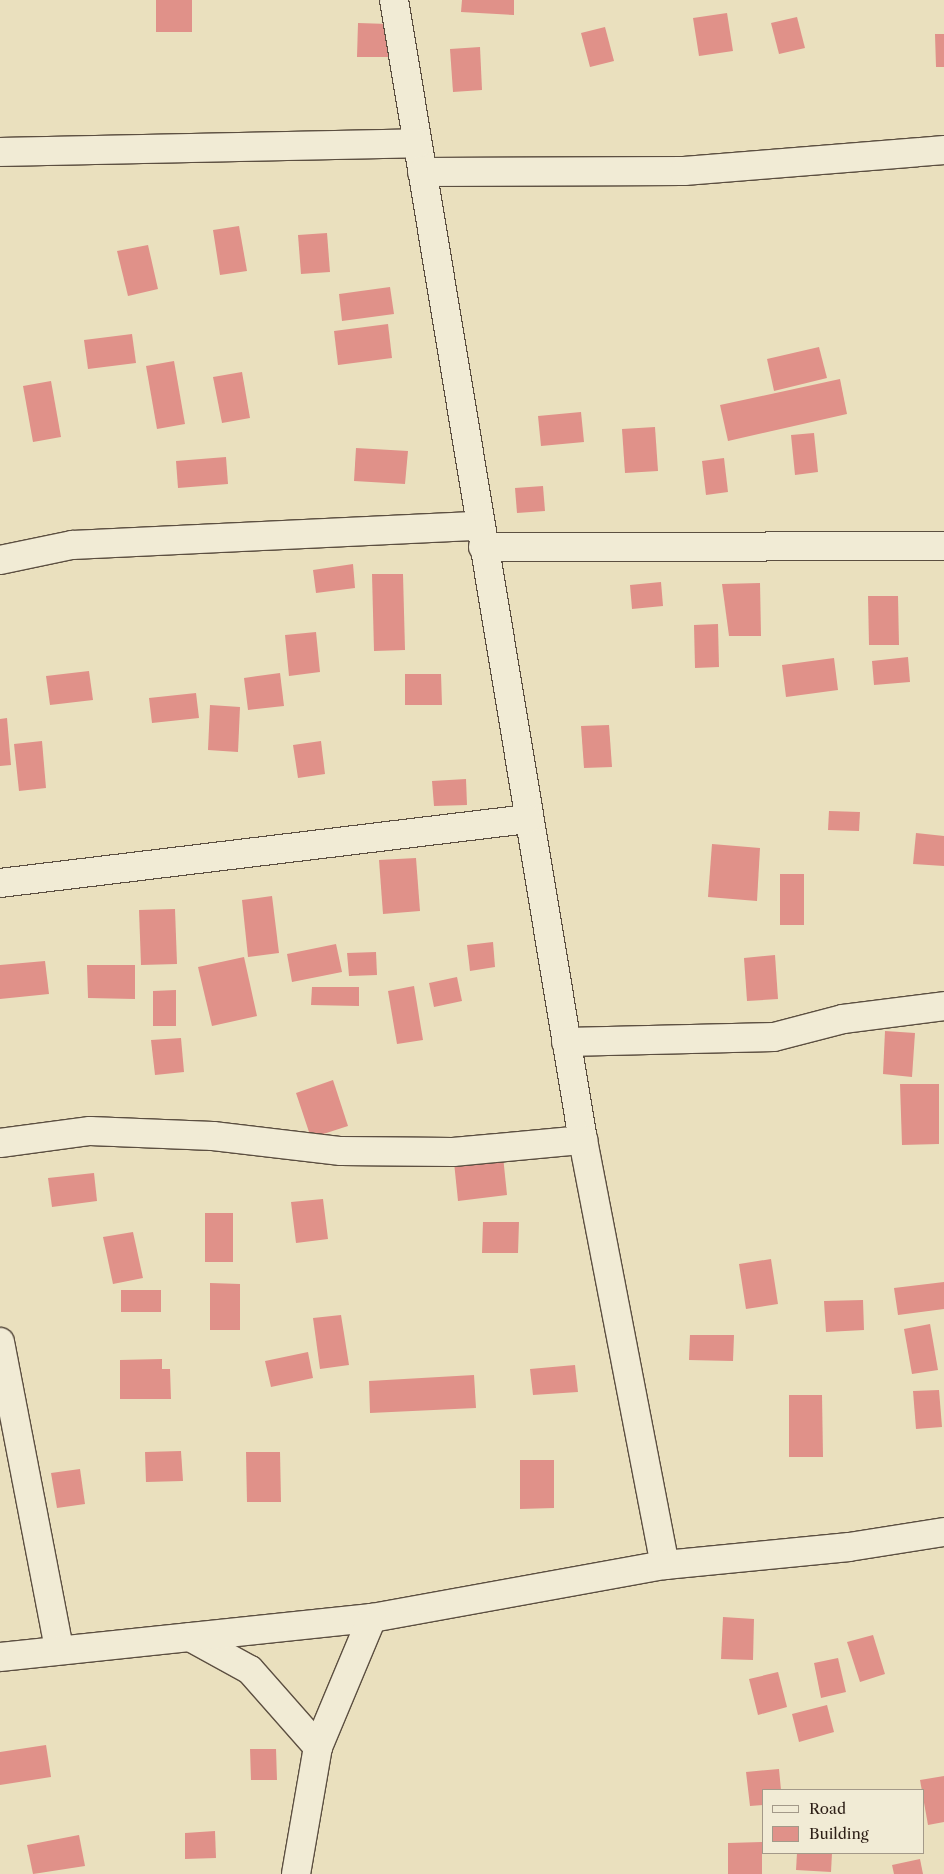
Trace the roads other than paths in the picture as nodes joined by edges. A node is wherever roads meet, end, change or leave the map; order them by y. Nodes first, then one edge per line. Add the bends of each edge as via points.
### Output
1 (394, 0) edge
2 (417, 143) junction
3 (944, 150) edge
4 (0, 152) edge
5 (422, 172) junction
6 (481, 537) junction
7 (944, 546) edge
8 (0, 560) edge
9 (527, 818) junction
10 (0, 883) edge
11 (944, 1006) edge
12 (566, 1042) junction
13 (582, 1140) junction
14 (0, 1142) edge
15 (0, 1342) edge
16 (944, 1532) edge
17 (666, 1564) junction
18 (372, 1618) junction
19 (190, 1636) junction
20 (59, 1649) junction
21 (0, 1657) edge
22 (318, 1747) junction
23 (296, 1874) edge

1 - 2 street
2 - 4 street
2 - 5 street
3 - 5 street via 684,171
5 - 6 street
6 - 7 street
6 - 8 street via 72,545
6 - 9 street
9 - 10 street
9 - 12 street
11 - 12 street via 843,1019 774,1037
12 - 13 street
13 - 14 street via 453,1152 341,1151 213,1136 90,1131
13 - 17 street
15 - 20 street
16 - 17 street via 849,1547
17 - 18 street
18 - 19 street
18 - 22 street
19 - 20 street
19 - 22 street via 250,1670
20 - 21 street
22 - 23 street

